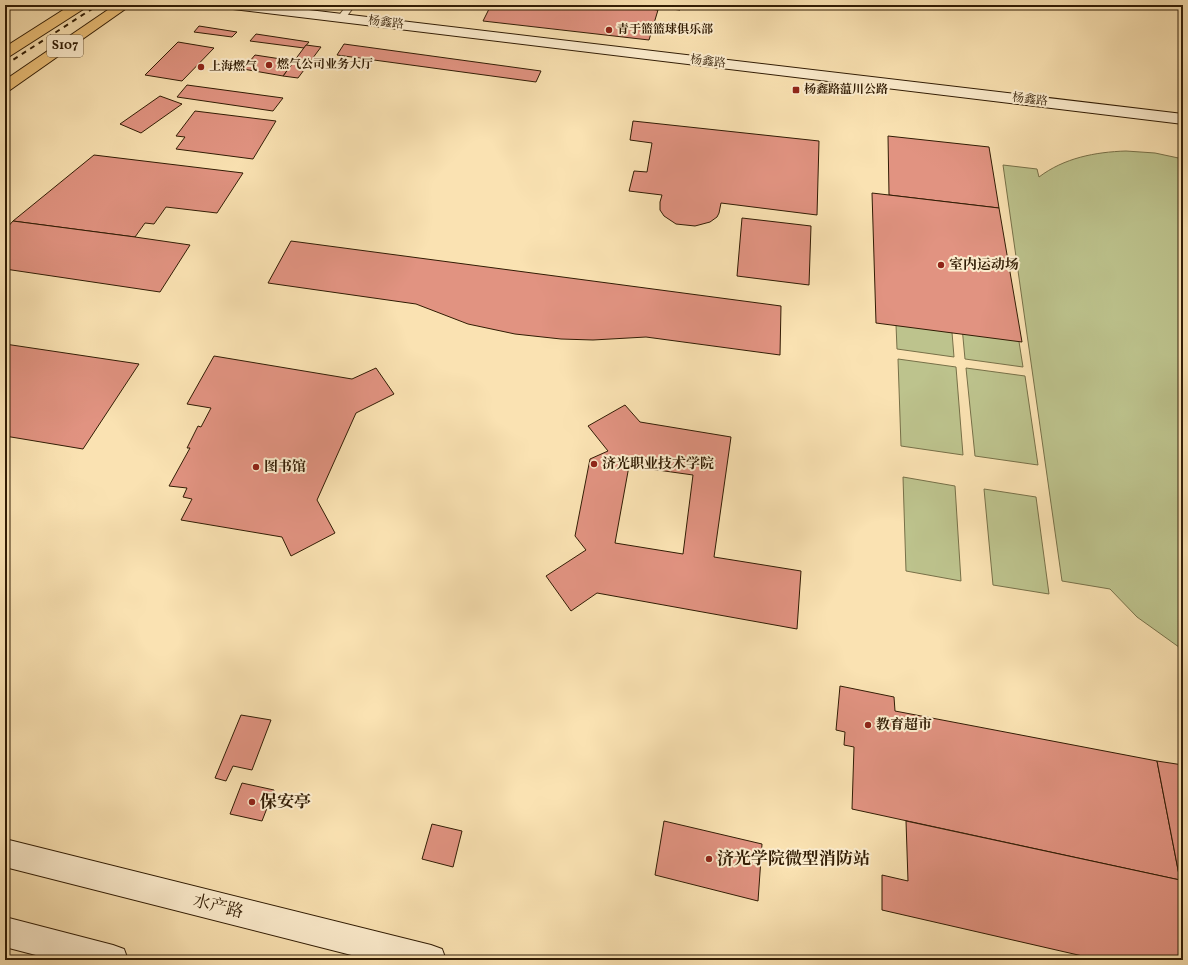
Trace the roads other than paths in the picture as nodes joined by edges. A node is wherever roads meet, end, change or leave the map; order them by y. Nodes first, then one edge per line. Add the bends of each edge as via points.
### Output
1 (80, 5) edge
2 (124, 5) edge
3 (233, 5) edge
4 (351, 5) edge
5 (341, 18) junction
6 (5, 53) edge
7 (5, 87) edge
8 (1183, 118) edge
9 (5, 853) edge
10 (5, 932) edge
11 (113, 960) edge
12 (431, 960) edge

1 - 6 main road, S107
2 - 7 main road, S107
3 - 5 street, 杨鑫路
4 - 5 lane
5 - 8 street, 杨鑫路
9 - 12 street, 水产路
10 - 11 street

